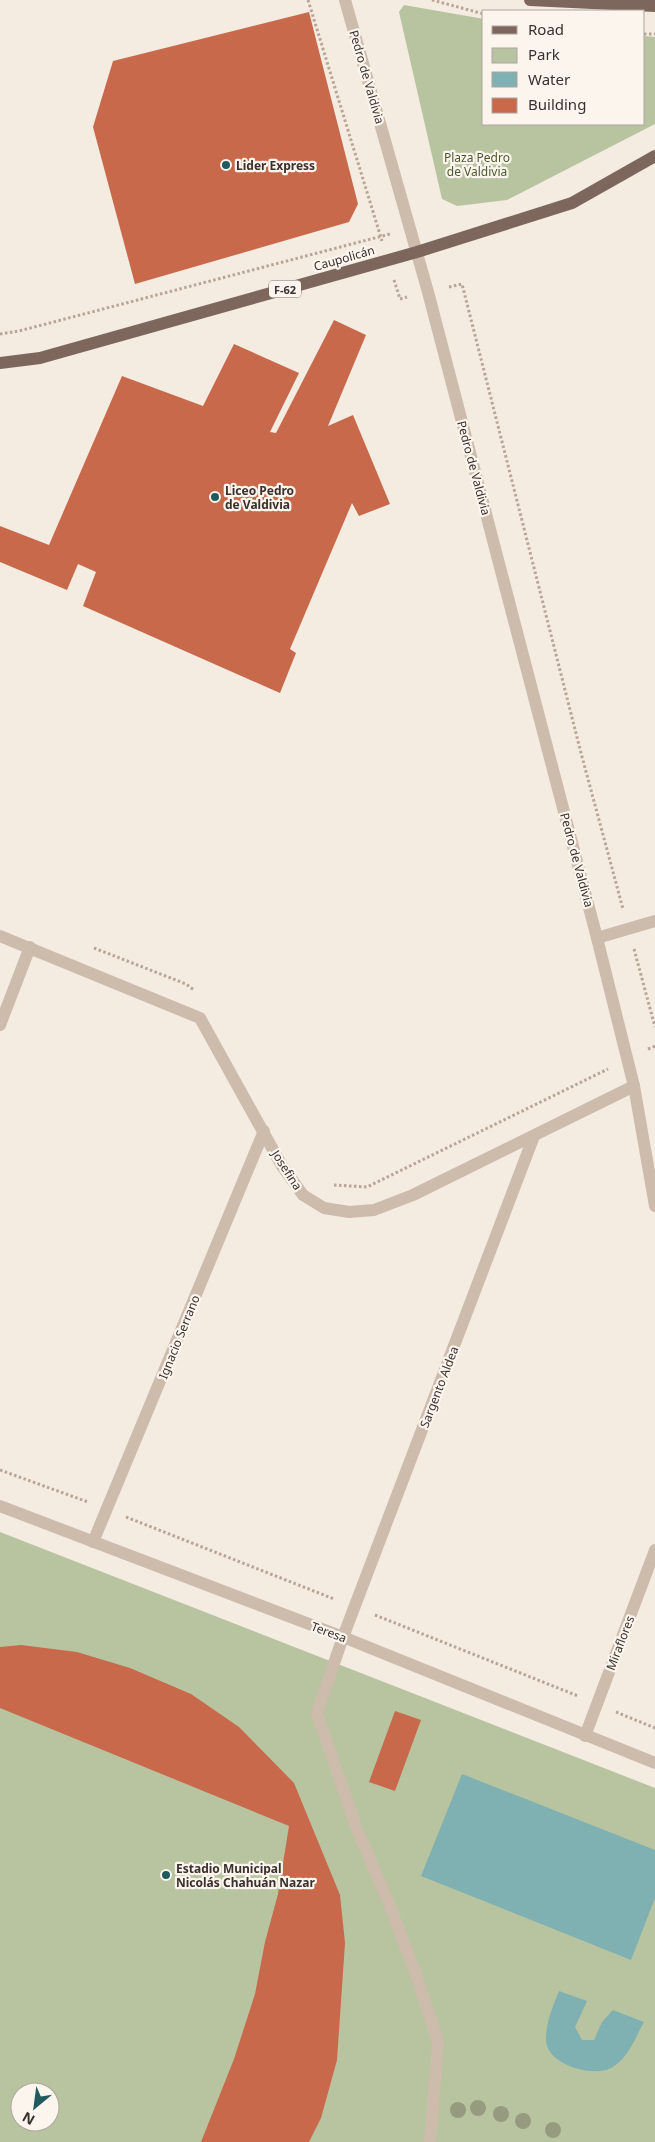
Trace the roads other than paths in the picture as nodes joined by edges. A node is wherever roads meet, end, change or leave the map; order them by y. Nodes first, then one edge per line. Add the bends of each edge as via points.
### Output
1 (345, 0) edge
2 (530, 0) edge
3 (655, 6) edge
4 (655, 156) edge
5 (417, 252) junction
6 (0, 363) edge
7 (655, 921) edge
8 (0, 936) edge
9 (597, 938) junction
10 (30, 947) junction
11 (0, 1025) edge
12 (634, 1086) junction
13 (264, 1131) junction
14 (534, 1136) junction
15 (655, 1206) edge
16 (0, 1506) edge
17 (93, 1542) junction
18 (655, 1550) edge
19 (343, 1637) junction
20 (585, 1736) junction
21 (655, 1763) edge
22 (430, 2142) edge

1 - 5 street, Pedro de Valdivia
2 - 3 main road
4 - 5 main road, Caupolicán / F-62 via 572,203
5 - 6 main road, Caupolicán / F-62 via 40,358
5 - 9 street, Pedro de Valdivia
7 - 9 street
8 - 10 street, Josefina
9 - 12 street, Pedro de Valdivia
10 - 11 street
10 - 13 street, Josefina via 200,1018
12 - 14 street, Josefina
12 - 15 street, Pedro de Valdivia
13 - 14 street, Josefina via 282,1166 303,1195 324,1208 349,1212 374,1210 413,1195
13 - 17 street, Ignacio Serrano
14 - 19 street, Sargento Aldea
16 - 17 street, Teresa
17 - 19 street, Teresa
18 - 20 street, Miraflores
19 - 20 street, Teresa
19 - 22 street, Sargento Aldea via 317,1712 356,1827 390,1906 438,2042
20 - 21 street, Teresa

